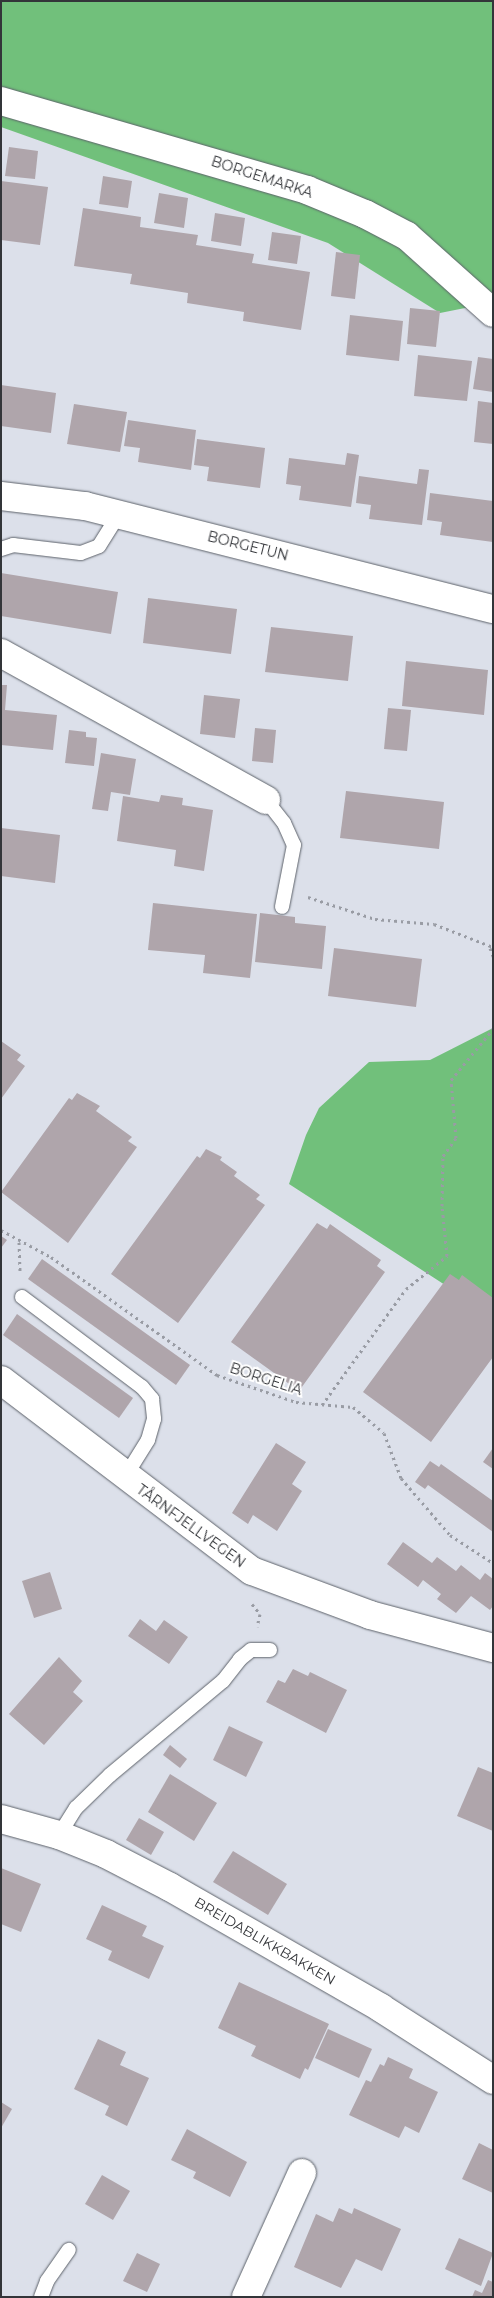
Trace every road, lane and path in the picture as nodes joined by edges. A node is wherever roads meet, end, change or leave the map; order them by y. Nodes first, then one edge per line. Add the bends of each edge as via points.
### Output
1 (1, 101) edge
2 (493, 313) edge
3 (1, 496) edge
4 (118, 515) junction
5 (1, 549) edge
6 (493, 609) edge
7 (1, 653) edge
8 (266, 800) joint
9 (286, 890) junction
10 (282, 907) dead end
11 (491, 947) edge
12 (493, 956) edge
13 (493, 1029) edge
14 (1, 1230) edge
15 (19, 1242) junction
16 (22, 1297) joint
17 (1, 1380) edge
18 (322, 1404) junction
19 (125, 1478) junction
20 (493, 1563) edge
21 (252, 1571) junction
22 (493, 1648) edge
23 (251, 1650) junction
24 (270, 1650) dead end
25 (13, 1822) edge
26 (59, 1835) junction
27 (493, 2080) edge
28 (302, 2173) dead end
29 (69, 2250) dead end
30 (41, 2297) edge
31 (246, 2297) edge

1 - 2 street, BORGEMARKA via 298,187 365,214 407,236
3 - 4 street, BORGETUN via 85,506
4 - 5 lane via 100,546 81,553 12,545
4 - 6 street, BORGETUN
7 - 8 street
8 - 9 lane via 284,823 294,845
9 - 10 lane
9 - 11 path via 375,919 434,924
11 - 12 path
13 - 18 path via 451,1080 456,1138 443,1156 442,1189 448,1256 406,1289
14 - 15 path, BORGELIA
15 - 16 path
15 - 18 path, BORGELIA via 51,1257 217,1374 296,1402
16 - 19 lane via 142,1387 152,1399 154,1419 148,1440
17 - 19 street, TÅRNFJELLVEGEN
18 - 20 path, BORGELIA via 353,1407 384,1433 401,1478 450,1535
19 - 21 street, TÅRNFJELLVEGEN
21 - 22 street, TÅRNFJELLVEGEN via 370,1615
21 - 23 path via 244,1585 245,1596 260,1617
23 - 24 lane
23 - 26 lane via 223,1681 110,1775 76,1808
25 - 26 street, BREIDABLIKKBAKKEN
26 - 27 street, BREIDABLIKKBAKKEN via 106,1854 170,1887 381,2008
28 - 31 street
29 - 30 lane via 47,2281

